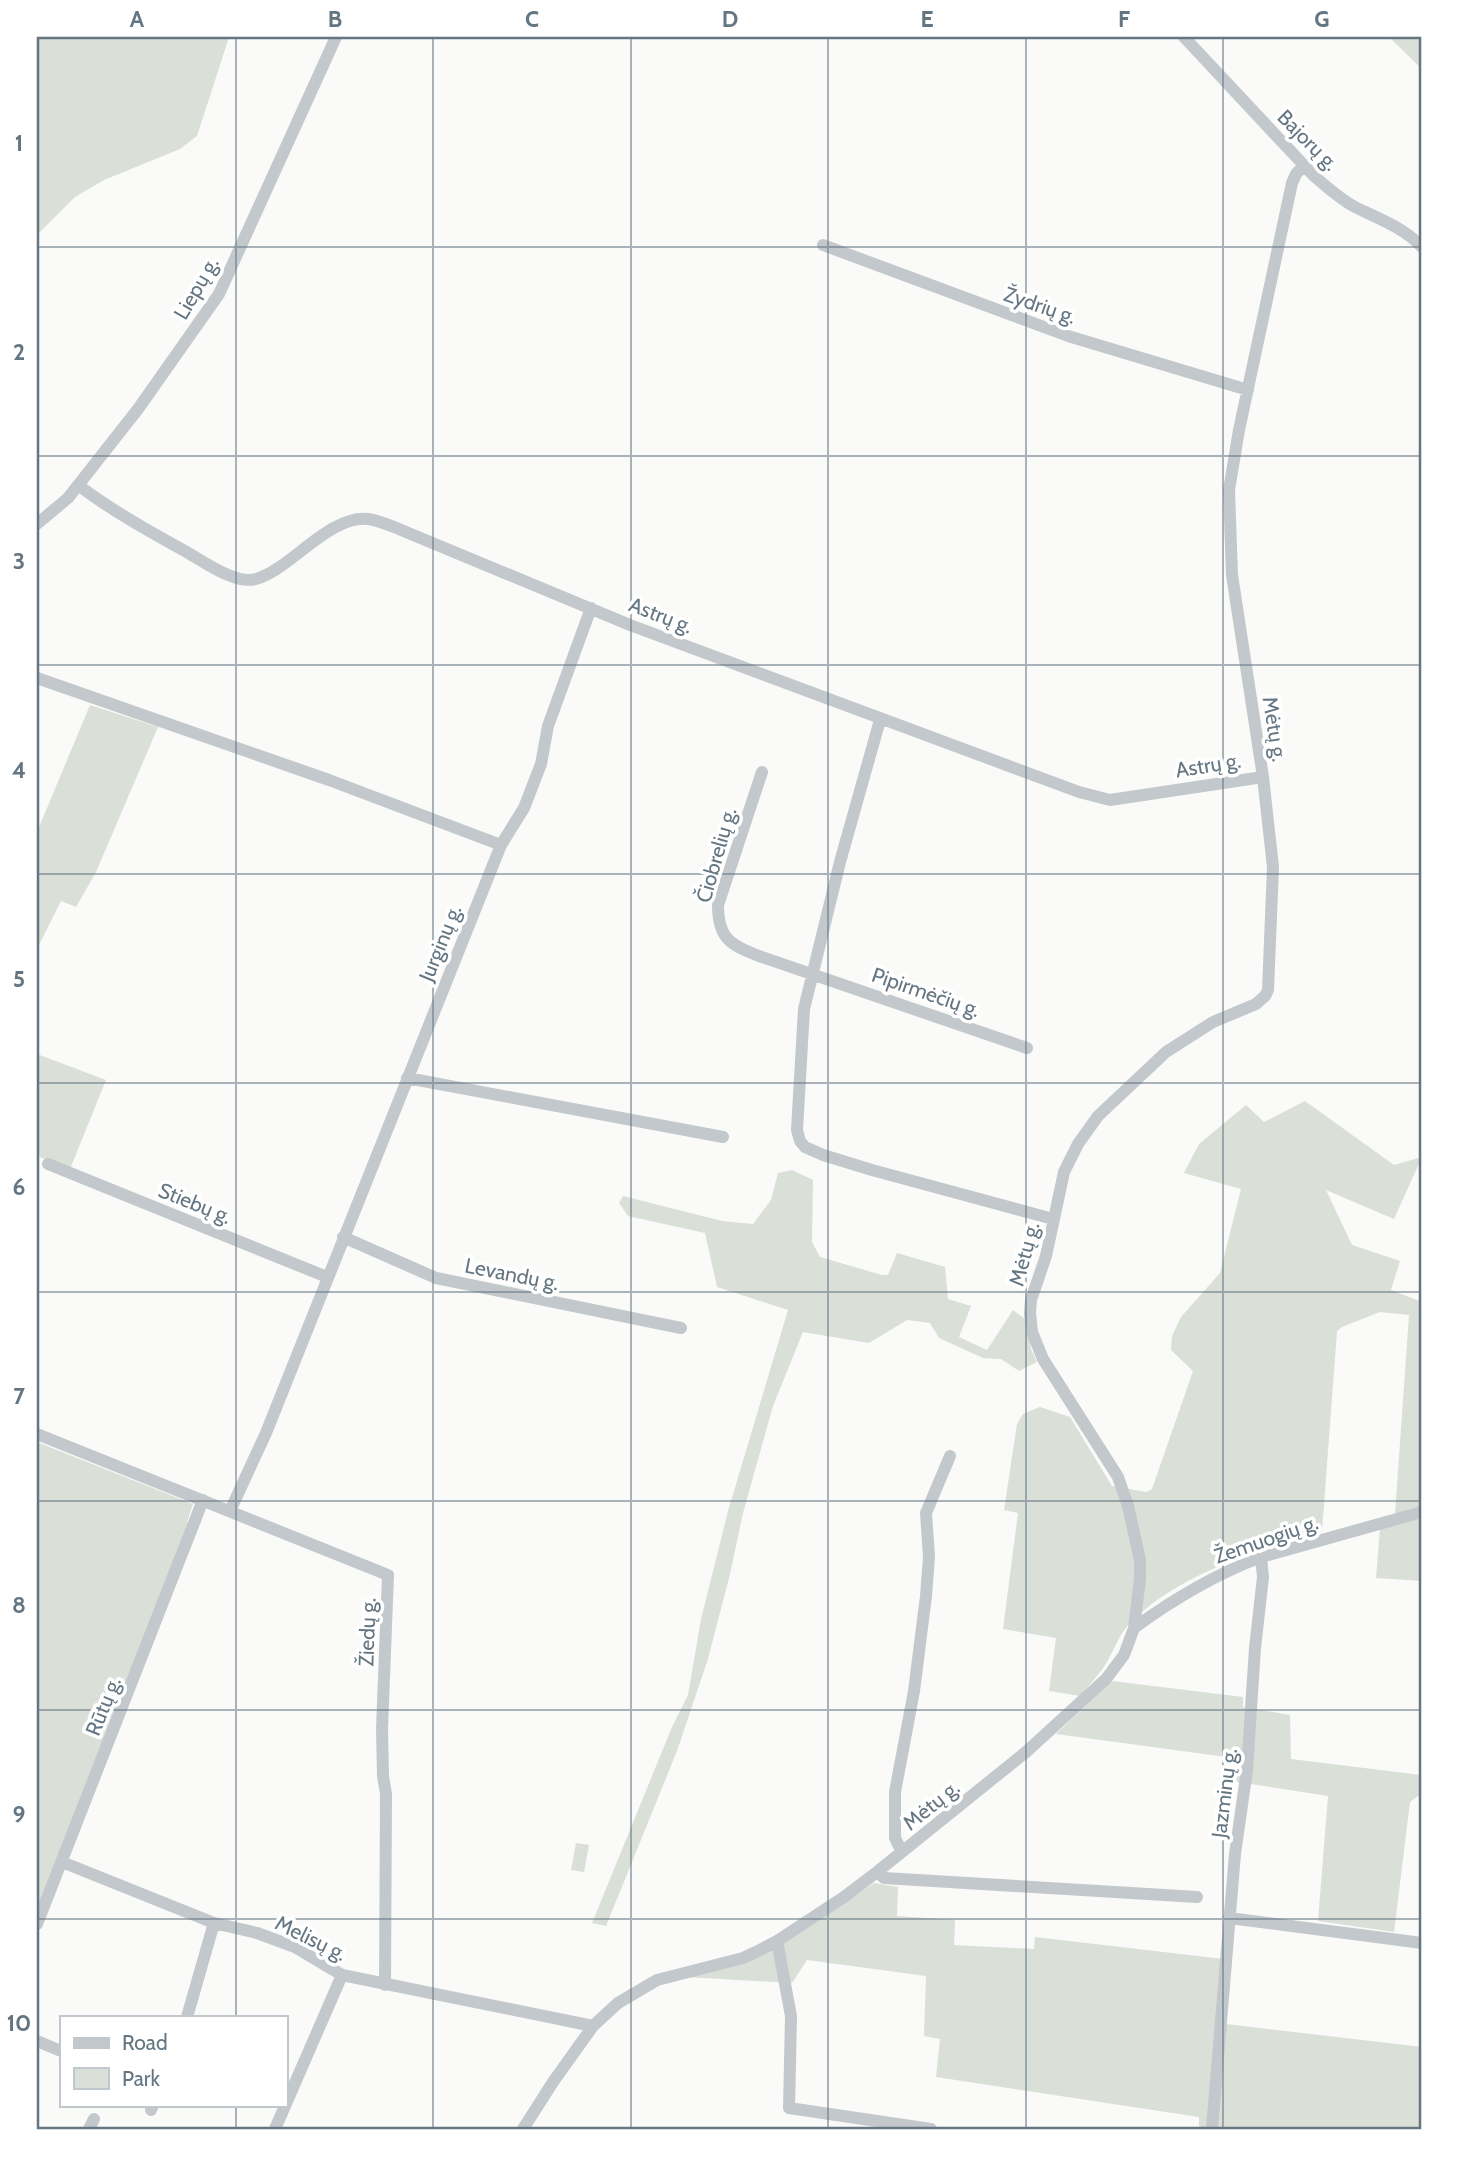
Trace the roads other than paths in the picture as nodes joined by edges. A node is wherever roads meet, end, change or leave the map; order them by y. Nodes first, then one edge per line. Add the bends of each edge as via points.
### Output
1 (336, 37) edge
2 (1184, 37) edge
3 (1304, 165) junction
4 (823, 245) dead end
5 (1422, 247) edge
6 (1248, 390) junction
7 (78, 485) junction
8 (37, 524) edge
9 (591, 608) junction
10 (37, 678) edge
11 (880, 720) junction
12 (762, 772) dead end
13 (1263, 777) junction
14 (500, 845) junction
15 (812, 974) junction
16 (1027, 1048) dead end
17 (407, 1078) junction
18 (723, 1137) dead end
19 (48, 1164) dead end
20 (1054, 1219) junction
21 (343, 1237) junction
22 (327, 1277) junction
23 (681, 1328) dead end
24 (37, 1434) edge
25 (950, 1456) dead end
26 (203, 1500) junction
27 (230, 1511) junction
28 (1422, 1511) edge
29 (1261, 1557) junction
30 (1134, 1628) junction
31 (902, 1852) junction
32 (62, 1862) junction
33 (877, 1872) junction
34 (1198, 1897) dead end
35 (1229, 1918) junction
36 (214, 1923) junction
37 (37, 1924) edge
38 (778, 1941) junction
39 (1422, 1942) edge
40 (342, 1975) junction
41 (385, 1984) junction
42 (187, 2016) edge
43 (593, 2026) junction
44 (37, 2041) edge
45 (60, 2051) edge
46 (287, 2101) edge
47 (285, 2106) edge
48 (275, 2129) edge
49 (523, 2129) edge
50 (931, 2129) edge
51 (1212, 2129) edge

1 - 7 street, Liepų g. via 219,294
2 - 3 street, Bajorų g.
3 - 5 street, Bajorų g. via 1338,195 1390,222
3 - 6 street, Mėtų g. via 1292,183
4 - 6 street, Žydrių g. via 1068,336
6 - 13 street, Mėtų g. via 1229,491 1229,531 1235,601
7 - 8 street, Liepų g.
7 - 9 street, Astrų g. via 172,544 241,579 270,573 337,528 367,519
9 - 11 street, Astrų g.
9 - 14 street, Jurginų g. via 548,726 541,764 524,808
10 - 14 street
11 - 13 street, Astrų g. via 1110,800
11 - 15 street
12 - 15 street, Čiobrelių g. via 718,905 719,923 735,947
13 - 20 street, Mėtų g. via 1273,867 1268,990 1256,1004 1213,1022 1166,1052 1098,1116 1065,1172
14 - 17 street, Jurginų g.
15 - 16 street, Pipirmėčių g.
15 - 20 street via 804,1009 797,1130 805,1147
17 - 18 street
17 - 21 street, Jurginų g.
19 - 22 street, Stiebų g.
20 - 30 street, Mėtų g. via 1031,1300 1032,1332 1042,1359 1118,1477 1128,1506 1140,1560
21 - 22 street, Jurginų g.
21 - 23 street, Levandų g. via 436,1278
22 - 27 street, Jurginų g.
24 - 26 street, Žiedų g.
25 - 31 street via 926,1513 926,1596 895,1791 895,1838
26 - 27 street, Žiedų g.
26 - 32 street, Rūtų g.
27 - 41 street, Žiedų g. via 388,1574 382,1729
28 - 29 street, Žemuogių g.
29 - 30 street, Žemuogių g. via 1196,1586
29 - 35 street, Jazminų g. via 1247,1770
30 - 31 street, Mėtų g. via 1124,1655 1106,1679 1026,1752
31 - 33 street, Mėtų g.
32 - 36 street, Melisų g.
32 - 37 street, Rūtų g.
33 - 34 street via 884,1878
33 - 38 street, Mėtų g.
35 - 39 street
35 - 51 street, Jazminų g.
36 - 40 street, Melisų g. via 295,1947
36 - 42 street
38 - 43 street, Mėtų g. via 743,1958 657,1980 618,2003
38 - 50 street via 791,2016 789,2108
40 - 41 street, Melisų g.
40 - 46 street
41 - 43 street, Melisų g.
43 - 49 street, Mėtų g.
44 - 45 street
47 - 48 street

